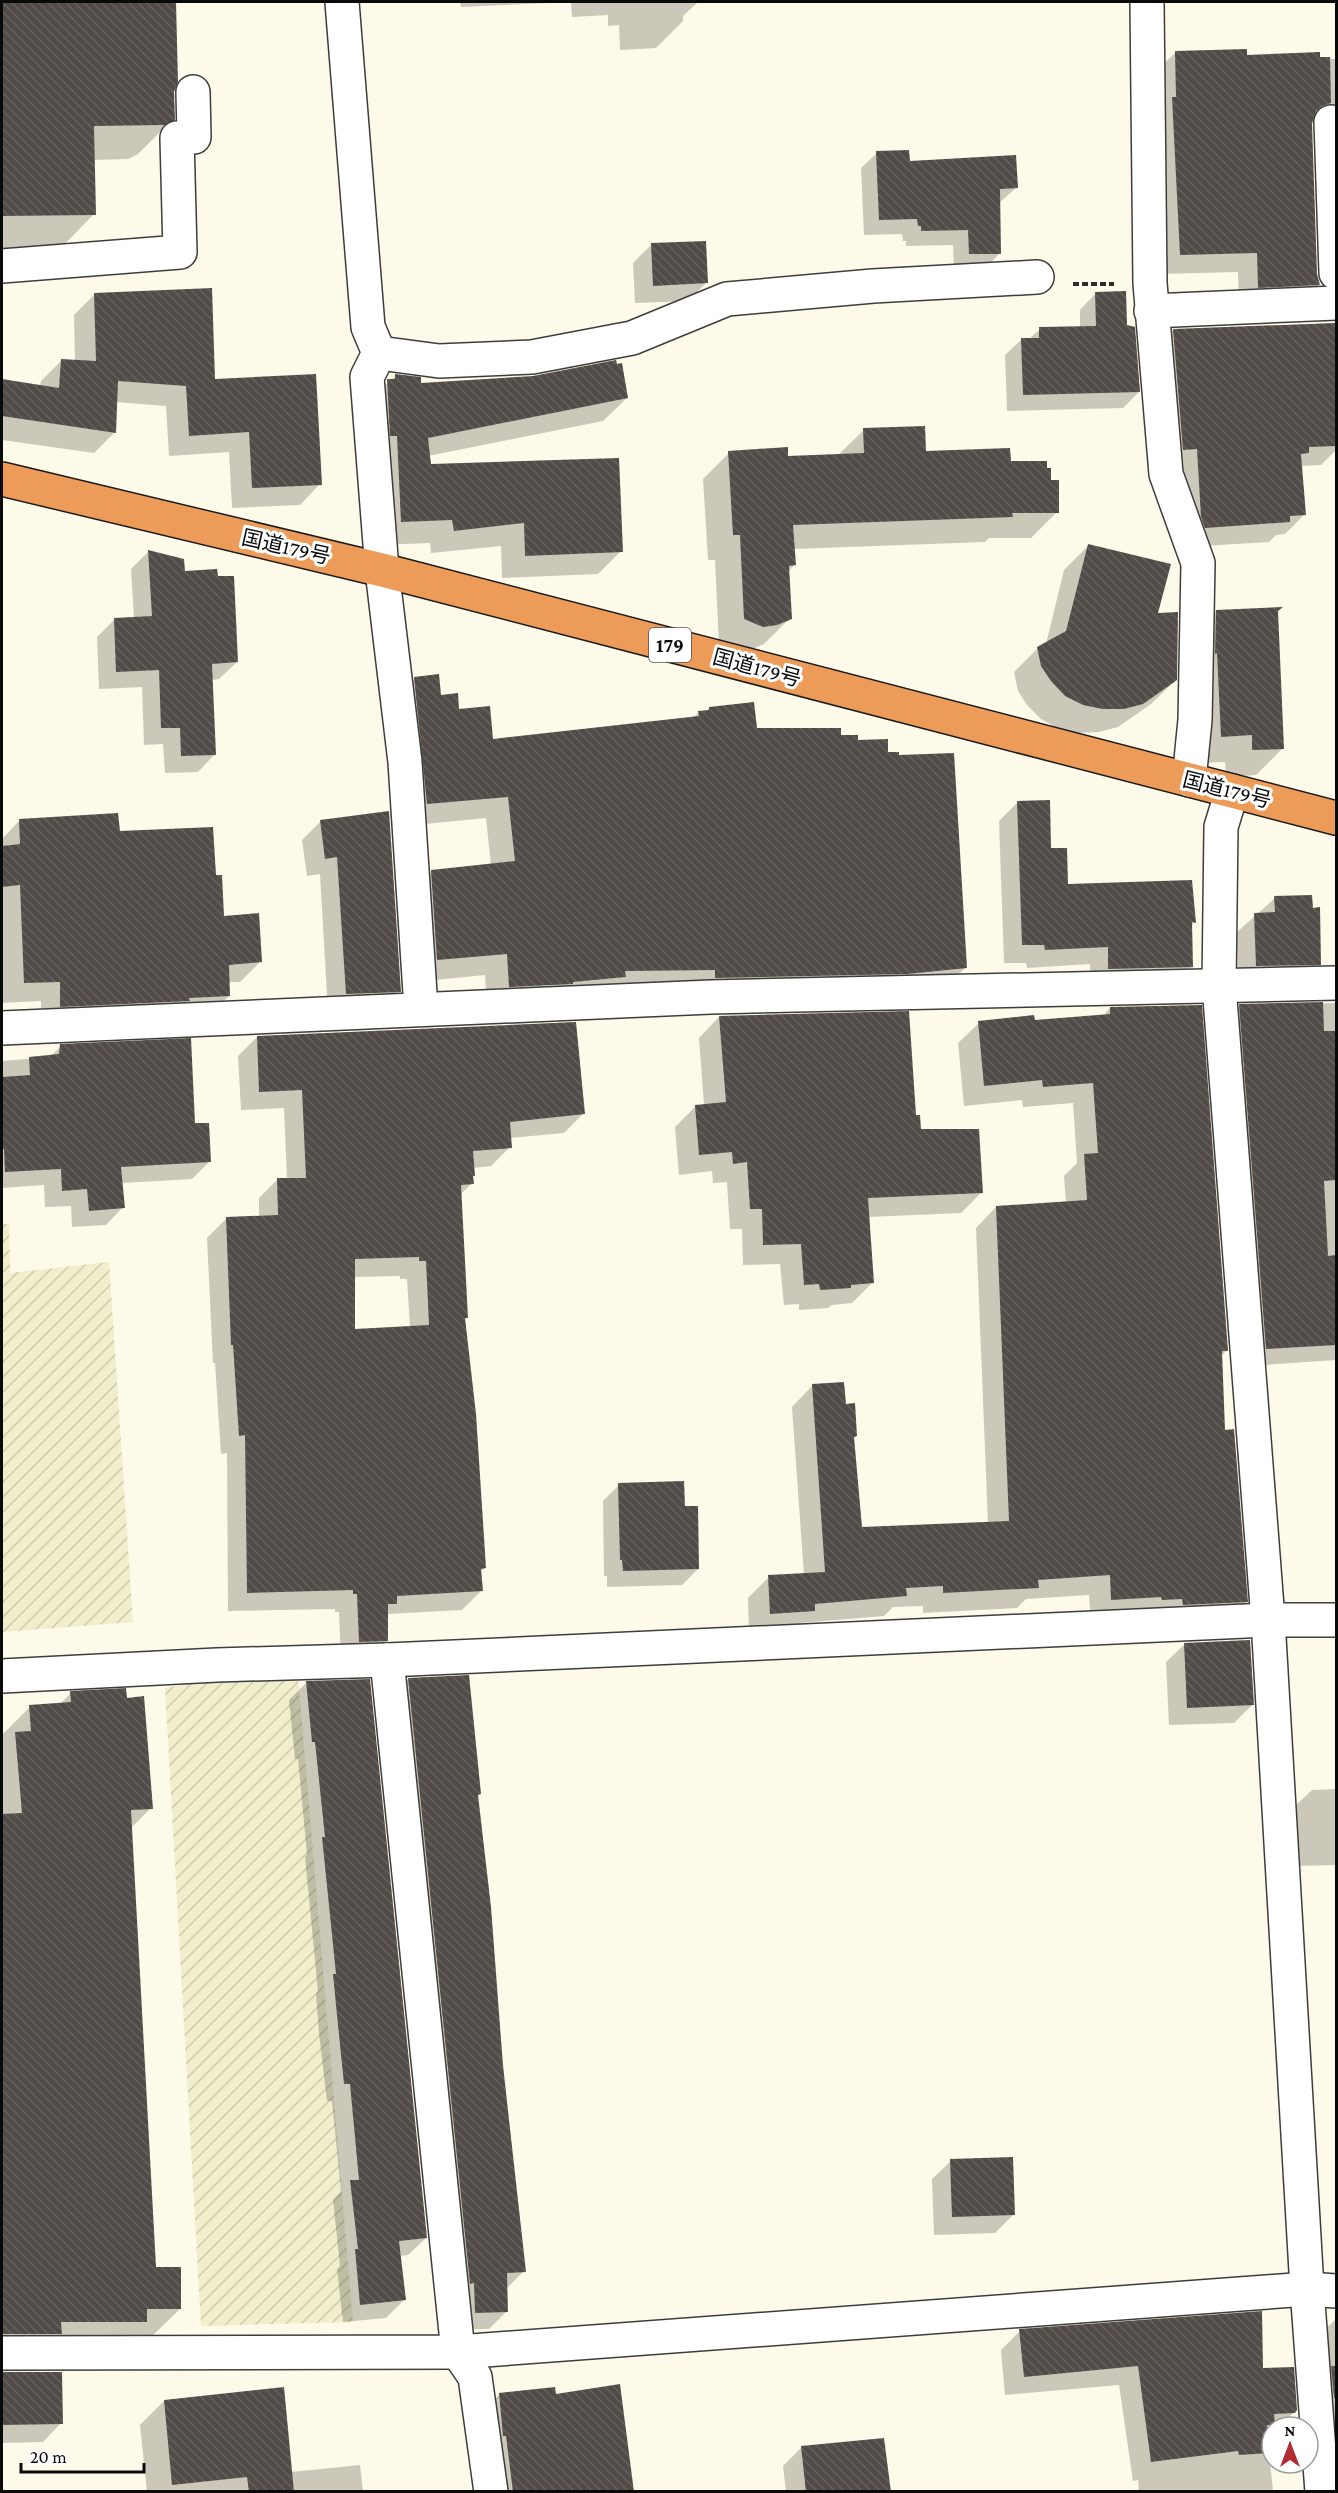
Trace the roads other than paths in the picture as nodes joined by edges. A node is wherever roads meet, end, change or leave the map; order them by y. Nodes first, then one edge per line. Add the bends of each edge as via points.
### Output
1 (342, 2) edge
2 (1147, 2) edge
3 (193, 92) dead end
4 (1331, 122) dead end
5 (2, 266) edge
6 (1336, 273) edge
7 (1037, 277) road end
8 (1150, 297) junction
9 (1336, 303) edge
10 (379, 352) junction
11 (2, 480) edge
12 (382, 570) junction
13 (1189, 780) junction
14 (1232, 791) junction
15 (1336, 818) edge
16 (1336, 983) edge
17 (1220, 986) junction
18 (422, 1009) junction
19 (2, 1028) edge
20 (1268, 1620) junction
21 (1336, 1620) edge
22 (387, 1660) junction
23 (2, 1676) edge
24 (1322, 2290) edge
25 (458, 2352) junction
26 (2, 2354) edge
27 (491, 2492) edge
28 (1322, 2492) edge

1 - 10 street via 368,327
2 - 8 street
3 - 5 street via 194,137 177,138 180,252
4 - 6 street
7 - 10 street via 727,299 632,338 532,357 439,361
8 - 9 street
8 - 13 street via 1166,474 1198,563 1195,720
10 - 12 street via 368,377
11 - 12 highway, 国道179号 / 179
12 - 13 highway, 国道179号 / 179
12 - 18 street via 405,762
13 - 14 highway, 国道179号 / 179
14 - 15 highway, 国道179号 / 179
14 - 17 street via 1221,827
16 - 17 street
17 - 18 street via 711,997
17 - 20 street
18 - 19 street
20 - 21 street
20 - 22 street
20 - 24 street
22 - 23 street
22 - 25 street
24 - 25 street
24 - 28 street
25 - 26 street
25 - 27 street via 475,2377

